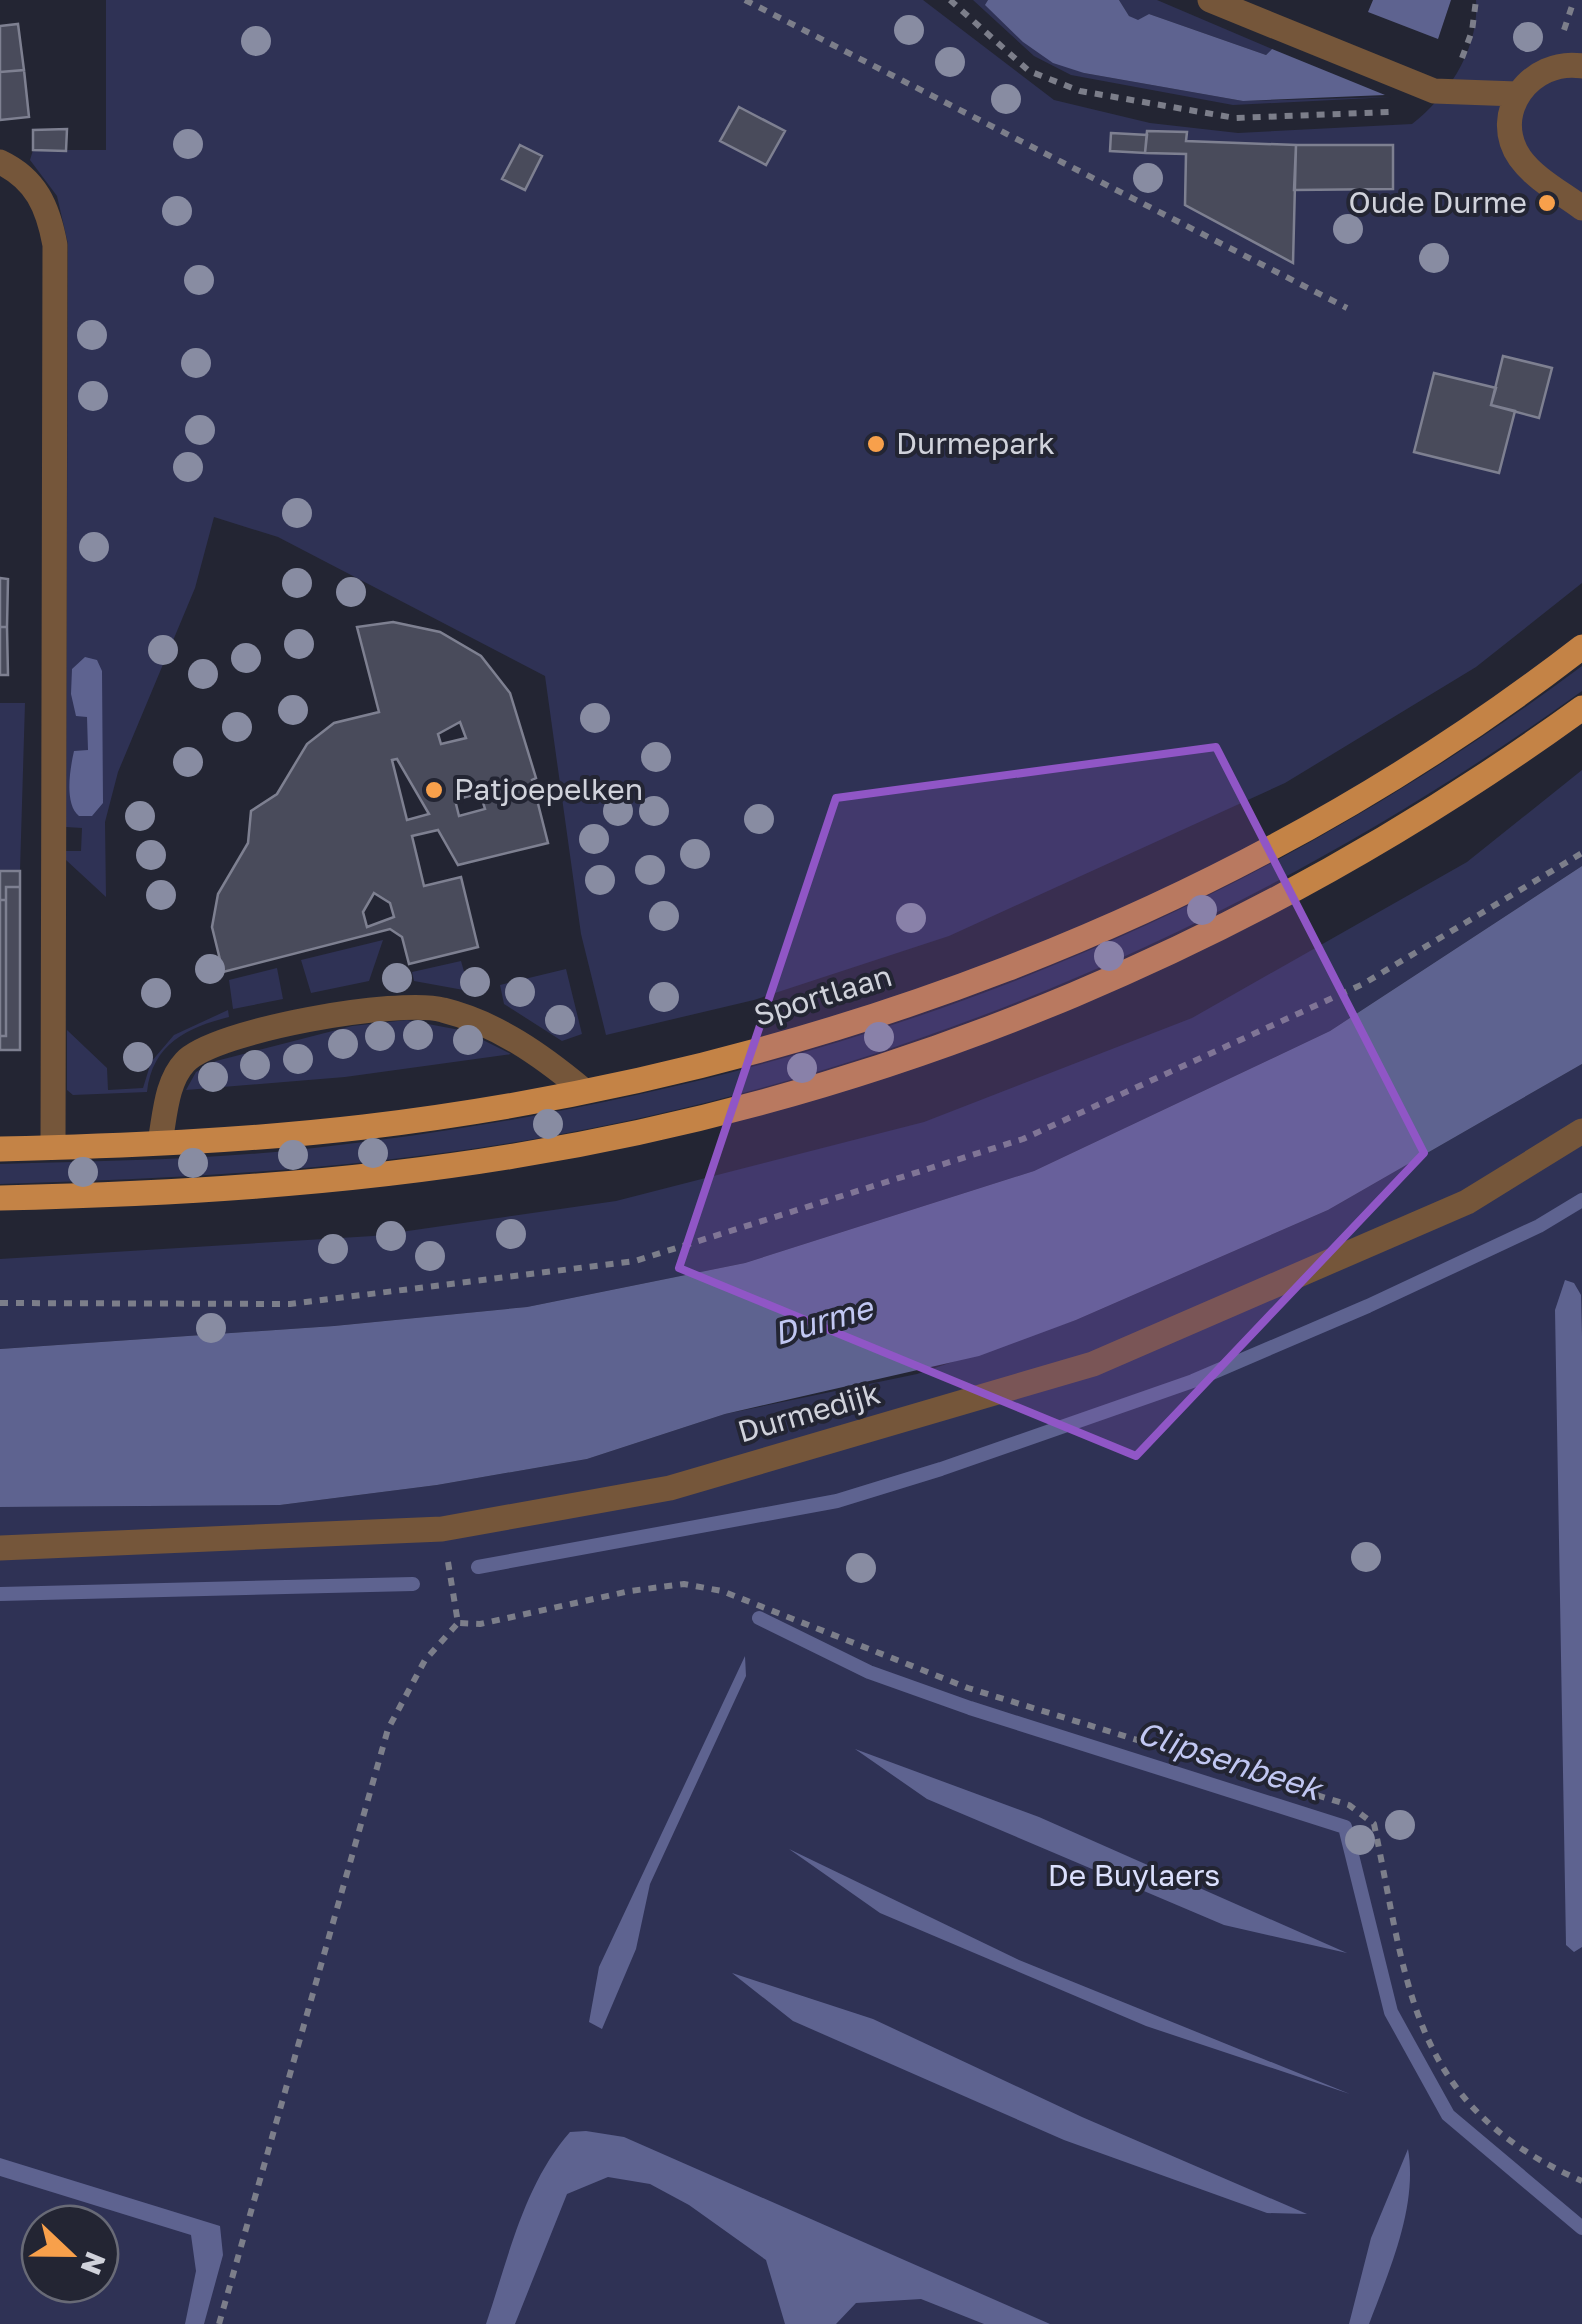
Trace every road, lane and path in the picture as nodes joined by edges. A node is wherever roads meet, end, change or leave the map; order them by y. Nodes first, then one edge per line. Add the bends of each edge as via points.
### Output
1 (745, 0) edge
2 (950, 0) edge
3 (1210, 0) edge
4 (1476, 0) edge
5 (1582, 66) edge
6 (1426, 87) junction
7 (1517, 94) junction
8 (0, 162) edge
9 (1582, 208) edge
10 (1346, 308) dead end
11 (1582, 647) edge
12 (1582, 708) edge
13 (1582, 853) edge
14 (582, 1089) junction
15 (1582, 1131) edge
16 (160, 1142) junction
17 (53, 1147) junction
18 (0, 1149) edge
19 (0, 1198) edge
20 (0, 1304) edge
21 (442, 1529) junction
22 (0, 1548) edge
23 (458, 1623) junction
24 (1582, 2181) edge
25 (220, 2324) edge

1 - 10 path
2 - 6 path via 1029,70 1132,102 1234,118 1381,115
3 - 6 street
4 - 6 path via 1462,58
5 - 7 street via 1543,71
6 - 7 street
7 - 9 street via 1509,126 1521,159
8 - 17 street via 38,192 55,245
11 - 14 main road, Sportlaan via 1344,807 1123,920 843,1027
12 - 19 main road via 1400,832 1160,959 966,1039 783,1097 622,1136 432,1168 207,1190
13 - 20 path via 1363,984 1023,1139 636,1261 290,1304
14 - 16 main road, Sportlaan via 366,1126
14 - 16 street via 512,1038 466,1017 412,1004 370,1007 196,1052 172,1083
15 - 21 street, Durmedijk via 1466,1202 1093,1364 670,1488
16 - 17 main road, Sportlaan
17 - 18 main road, Sportlaan
21 - 22 street, Durmedijk
21 - 23 path
23 - 24 path via 684,1584 722,1590 968,1688 1349,1805 1374,1824 1398,1956 1436,2054 1492,2126 1523,2152
23 - 25 path via 425,1660 388,1729

